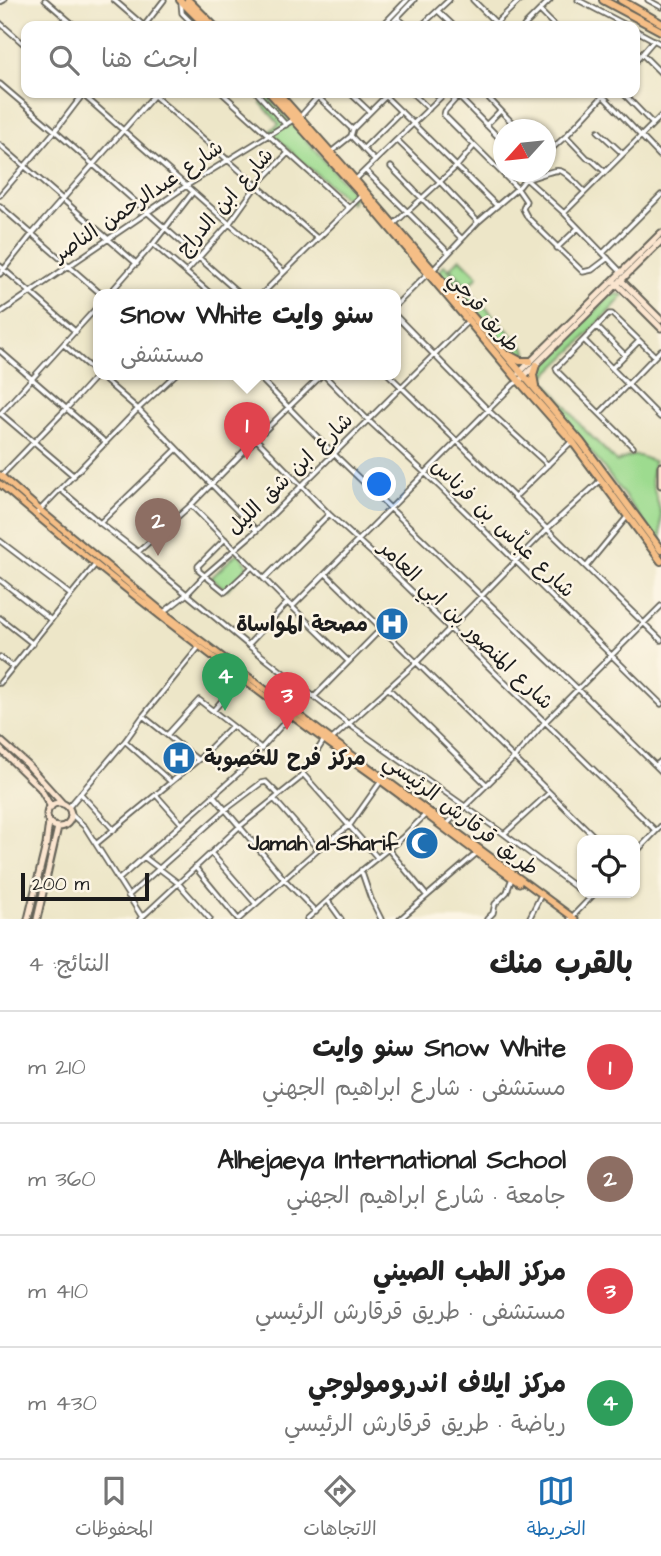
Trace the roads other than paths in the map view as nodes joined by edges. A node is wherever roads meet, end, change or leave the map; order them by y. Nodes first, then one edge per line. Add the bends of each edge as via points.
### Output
1 (45, 0) edge
2 (114, 0) edge
3 (164, 0) edge
4 (181, 0) edge
5 (188, 0) edge
6 (407, 0) edge
7 (414, 0) edge
8 (449, 0) edge
9 (473, 0) edge
10 (520, 0) edge
11 (550, 0) edge
12 (578, 0) edge
13 (603, 0) edge
14 (621, 0) edge
15 (648, 0) edge
16 (661, 7) edge
17 (438, 10) junction
18 (540, 11) junction
19 (396, 15) junction
20 (69, 21) edge
21 (138, 21) edge
22 (148, 21) edge
23 (190, 21) edge
24 (201, 21) edge
25 (209, 21) edge
26 (388, 21) edge
27 (392, 21) edge
28 (402, 21) edge
29 (426, 21) edge
30 (449, 21) edge
31 (491, 21) edge
32 (499, 21) edge
33 (529, 21) edge
34 (549, 21) edge
35 (618, 21) edge
36 (0, 23) edge
37 (661, 23) edge
38 (661, 31) edge
39 (640, 33) edge
40 (654, 40) junction
41 (21, 42) edge
42 (661, 44) edge
43 (643, 55) junction
44 (640, 58) edge
45 (661, 73) edge
46 (0, 84) edge
47 (79, 98) edge
48 (89, 98) edge
49 (151, 98) edge
50 (158, 98) edge
51 (228, 98) edge
52 (265, 98) edge
53 (276, 98) edge
54 (282, 98) edge
55 (317, 98) edge
56 (325, 98) edge
57 (355, 98) edge
58 (382, 98) edge
59 (389, 98) edge
60 (417, 98) edge
61 (440, 98) edge
62 (456, 98) edge
63 (462, 98) edge
64 (490, 98) edge
65 (600, 98) edge
66 (608, 98) edge
67 (628, 98) edge
68 (263, 100) joint
69 (429, 109) junction
70 (401, 111) junction
71 (500, 111) junction
72 (370, 112) junction
73 (661, 116) edge
74 (297, 118) junction
75 (508, 119) edge
76 (413, 124) junction
77 (653, 124) junction
78 (286, 125) junction
79 (486, 125) junction
80 (124, 130) junction
81 (353, 130) junction
82 (55, 131) junction
83 (598, 131) dead end
84 (493, 132) edge
85 (269, 135) junction
86 (351, 136) junction
87 (566, 136) junction
88 (641, 136) junction
89 (397, 140) junction
90 (0, 145) edge
91 (556, 145) edge
92 (474, 146) junction
93 (363, 149) junction
94 (331, 152) junction
95 (288, 153) junction
96 (623, 154) junction
97 (661, 157) edge
98 (227, 160) junction
99 (375, 161) junction
100 (93, 164) junction
101 (24, 166) junction
102 (457, 166) junction
103 (391, 167) dead end
104 (366, 170) junction
105 (556, 170) edge
106 (605, 172) junction
107 (355, 180) junction
108 (440, 182) junction
109 (523, 182) edge
110 (529, 182) edge
111 (257, 185) junction
112 (186, 186) junction
113 (517, 188) junction
114 (193, 192) junction
115 (585, 192) junction
116 (362, 194) junction
117 (0, 195) edge
118 (661, 195) edge
119 (422, 199) junction
120 (63, 200) junction
121 (0, 206) edge
122 (497, 206) junction
123 (348, 207) junction
124 (407, 212) junction
125 (148, 213) junction
126 (564, 213) junction
127 (478, 222) junction
128 (229, 223) junction
129 (394, 224) junction
130 (166, 228) junction
131 (578, 228) junction
132 (661, 233) edge
133 (32, 234) junction
134 (317, 238) junction
135 (462, 239) junction
136 (108, 240) junction
137 (661, 241) edge
138 (153, 244) junction
139 (557, 248) junction
140 (449, 253) junction
141 (603, 253) junction
142 (199, 257) junction
143 (608, 258) junction
144 (136, 264) junction
145 (69, 266) junction
146 (2, 267) edge
147 (430, 271) junction
148 (186, 272) junction
149 (284, 272) junction
150 (0, 274) edge
151 (620, 279) junction
152 (95, 289) edge
153 (114, 289) edge
154 (205, 289) edge
155 (234, 289) edge
156 (267, 289) edge
157 (29, 292) junction
158 (401, 300) edge
159 (93, 312) edge
160 (0, 313) edge
161 (661, 320) edge
162 (401, 321) edge
163 (468, 321) junction
164 (597, 326) junction
165 (661, 328) edge
166 (76, 332) junction
167 (584, 340) junction
168 (639, 341) junction
169 (64, 345) junction
170 (661, 350) edge
171 (0, 351) edge
172 (502, 351) junction
173 (434, 355) junction
174 (625, 355) junction
175 (655, 356) junction
176 (533, 363) junction
177 (612, 368) junction
178 (93, 370) edge
179 (32, 378) junction
180 (519, 378) junction
181 (93, 379) edge
182 (105, 380) edge
183 (169, 380) edge
184 (262, 380) edge
185 (317, 380) edge
186 (329, 380) edge
187 (394, 380) edge
188 (627, 385) junction
189 (401, 388) junction
190 (538, 391) junction
191 (290, 407) junction
192 (67, 408) junction
193 (138, 409) junction
194 (488, 410) junction
195 (0, 413) edge
196 (600, 413) junction
197 (660, 417) edge
198 (368, 420) junction
199 (256, 439) junction
200 (572, 441) junction
201 (34, 442) junction
202 (457, 442) junction
203 (106, 443) junction
204 (633, 447) dead end
205 (177, 449) junction
206 (333, 453) junction
207 (548, 465) junction
208 (661, 466) edge
209 (425, 473) junction
210 (0, 475) edge
211 (74, 476) junction
212 (601, 479) junction
213 (0, 484) edge
214 (212, 484) junction
215 (301, 485) junction
216 (661, 485) edge
217 (60, 489) junction
218 (515, 497) junction
219 (191, 505) junction
220 (391, 508) junction
221 (38, 512) junction
222 (329, 514) junction
223 (628, 517) junction
224 (100, 523) junction
225 (547, 529) junction
226 (256, 531) junction
227 (225, 539) junction
228 (0, 541) edge
229 (359, 542) junction
230 (236, 550) junction
231 (661, 550) edge
232 (138, 552) junction
233 (661, 561) edge
234 (515, 562) junction
235 (96, 564) junction
236 (252, 567) junction
237 (586, 567) junction
238 (326, 574) junction
239 (204, 576) junction
240 (264, 579) junction
241 (0, 580) edge
242 (187, 594) junction
243 (71, 595) junction
244 (482, 596) junction
245 (287, 603) junction
246 (661, 606) edge
247 (292, 607) junction
248 (162, 614) junction
249 (0, 618) edge
250 (51, 620) junction
251 (644, 623) junction
252 (381, 629) junction
253 (450, 629) junction
254 (661, 640) edge
255 (33, 644) junction
256 (248, 645) junction
257 (199, 647) junction
258 (612, 656) junction
259 (0, 657) edge
260 (348, 662) junction
261 (417, 663) junction
262 (13, 667) junction
263 (241, 678) junction
264 (0, 683) edge
265 (388, 688) junction
266 (578, 689) junction
267 (314, 697) junction
268 (661, 704) edge
269 (213, 711) junction
270 (143, 716) junction
271 (290, 716) junction
272 (544, 723) junction
273 (350, 725) junction
274 (231, 727) junction
275 (167, 735) junction
276 (0, 740) edge
277 (125, 741) junction
278 (328, 741) junction
279 (0, 749) edge
280 (262, 749) junction
281 (514, 758) junction
282 (198, 760) junction
283 (661, 761) edge
284 (656, 765) junction
285 (661, 771) edge
286 (303, 774) junction
287 (381, 781) junction
288 (171, 782) junction
289 (487, 785) junction
290 (550, 793) junction
291 (81, 794) junction
292 (156, 795) junction
293 (213, 795) junction
294 (278, 795) junction
295 (274, 799) junction
296 (51, 807) junction
297 (464, 807) junction
298 (67, 808) junction
299 (225, 810) junction
300 (426, 814) junction
301 (49, 822) junction
302 (181, 823) junction
303 (350, 825) junction
304 (661, 826) edge
305 (58, 827) junction
306 (239, 827) junction
307 (445, 827) junction
308 (114, 830) junction
309 (656, 831) junction
310 (504, 834) junction
311 (593, 835) edge
312 (96, 844) junction
313 (640, 848) edge
314 (318, 849) junction
315 (388, 849) junction
316 (211, 853) junction
317 (477, 853) junction
318 (144, 857) junction
319 (377, 857) junction
320 (195, 867) junction
321 (160, 869) junction
322 (361, 870) junction
323 (512, 878) junction
324 (284, 879) junction
325 (118, 880) junction
326 (178, 883) junction
327 (577, 889) edge
328 (128, 895) junction
329 (427, 895) junction
330 (540, 897) junction
331 (589, 898) edge
332 (328, 901) junction
333 (257, 904) junction
334 (316, 912) junction
335 (142, 918) edge
336 (571, 918) edge
337 (28, 919) edge
338 (37, 919) edge
339 (210, 919) edge
340 (239, 919) edge
341 (307, 919) edge
342 (341, 919) edge
343 (381, 919) edge
344 (400, 919) edge
345 (487, 919) edge
346 (529, 919) edge

1 - 20 street
2 - 21 street
3 - 22 street
4 - 23 street via 182,13
4 - 24 highway
5 - 25 highway
6 - 19 street
7 - 19 street
8 - 17 street
9 - 31 street
10 - 32 street
11 - 18 street
12 - 35 street
13 - 38 highway
14 - 37 highway
15 - 16 street
17 - 29 street
17 - 30 street
18 - 33 street
18 - 34 street
19 - 26 street
19 - 27 street
19 - 28 street
36 - 41 street
39 - 40 street
40 - 42 street
40 - 43 street
43 - 44 street
43 - 45 street
46 - 82 street
47 - 82 street
48 - 80 street
49 - 80 street
50 - 98 street
51 - 85 street
52 - 68 highway
53 - 74 highway, طريق قرجي
54 - 74 highway, طريق قرجي
55 - 74 street, شارع عبدالرحمن الناصر
56 - 81 street
57 - 72 street
58 - 72 street
59 - 70 street
60 - 69 street
61 - 69 street
62 - 92 street via 443,113
63 - 79 street
64 - 71 street
65 - 87 street
66 - 88 street
67 - 77 street
68 - 78 street
69 - 76 street
70 - 76 street
70 - 93 street
71 - 75 street
71 - 79 street
72 - 81 street
73 - 77 street
74 - 78 street, شارع عبدالرحمن الناصر
74 - 94 highway, طريق قرجي
74 - 116 highway, طريق قرجي
76 - 89 street
76 - 102 street
77 - 88 street
78 - 85 street, شارع عبدالرحمن الناصر
79 - 84 street
80 - 100 street
80 - 112 street
81 - 86 street
82 - 100 street
82 - 101 street
83 - 96 street
85 - 95 street
85 - 98 street, شارع عبدالرحمن الناصر
86 - 93 street
86 - 94 street
87 - 91 street
87 - 106 street
88 - 96 street
88 - 97 street
89 - 99 street
89 - 108 street
90 - 101 street
92 - 102 street
92 - 113 street
93 - 99 street
94 - 107 highway, طريق قرجي
95 - 111 street, شارع ابن الدراج
95 - 123 street
96 - 106 street
98 - 111 street
98 - 112 street, شارع عبدالرحمن الناصر
99 - 104 street
100 - 120 street
100 - 125 street
101 - 117 street
101 - 120 street
102 - 108 street
102 - 122 street
103 - 119 street
104 - 107 street
104 - 124 street
105 - 115 street via 565,172
106 - 115 street
107 - 129 highway, طريق قرجي
108 - 119 street
108 - 127 street
109 - 113 street
110 - 126 street
111 - 128 street, شارع ابن الدراج
111 - 134 street
112 - 114 street
112 - 125 street, شارع عبدالرحمن الناصر
113 - 122 street
113 - 139 street via 526,201 526,216
114 - 128 street
114 - 130 street
115 - 126 street
116 - 123 street
116 - 147 highway, طريق قرجي
118 - 141 street
119 - 124 street
119 - 135 street
120 - 133 street
120 - 136 street
121 - 133 street
122 - 127 street
123 - 134 street
124 - 129 street
124 - 140 street
125 - 130 street
125 - 136 street, شارع عبدالرحمن الناصر
126 - 131 street
127 - 135 street
128 - 142 street, شارع ابن الدراج
128 - 149 street
129 - 147 highway, طريق قرجي
130 - 138 street
130 - 142 street
131 - 139 street
131 - 141 street
132 - 151 street
133 - 145 street
133 - 146 street
134 - 149 street
135 - 140 street
136 - 144 street
136 - 145 street, شارع عبدالرحمن الناصر
137 - 151 street
138 - 144 street
138 - 148 street
139 - 143 street via 583,272
140 - 147 street
141 - 143 street
142 - 148 street, شارع ابن الدراج
142 - 155 street
143 - 151 street
144 - 153 street
145 - 152 street
145 - 157 street, شارع عبدالرحمن الناصر
146 - 150 street
146 - 157 street
147 - 158 street
147 - 163 highway, طريق قرجي
147 - 172 highway, طريق قرجي
148 - 154 street
149 - 156 street
151 - 161 street
151 - 165 street
151 - 176 street
157 - 160 street, شارع عبدالرحمن الناصر
157 - 166 street
159 - 166 street
162 - 173 street
163 - 173 street, شارع ابن شق الليل
163 - 180 highway, طريق قرجي
164 - 167 street
164 - 168 street via 612,314
164 - 174 street
166 - 169 street
167 - 177 street
167 - 196 street via 556,371
168 - 174 street
168 - 175 street
169 - 178 street
169 - 179 street
170 - 175 street
171 - 179 street
172 - 176 highway
172 - 180 highway, طريق قرجي
173 - 189 street, شارع ابن شق الليل
173 - 194 street
174 - 177 street
175 - 188 street
176 - 180 street
176 - 190 highway
177 - 188 street
179 - 192 street
179 - 195 street
180 - 190 highway, طريق قرجي
180 - 194 street
180 - 200 highway, طريق قرجي
181 - 192 street
182 - 193 street
183 - 193 street
184 - 191 street
185 - 191 street
186 - 198 street, شارع عباّس بن فرناس
187 - 189 street
188 - 196 street
188 - 197 street
189 - 198 street, شارع ابن شق الليل
189 - 202 street
190 - 231 highway, طريق قرجي
191 - 199 street
191 - 206 street
192 - 201 street
192 - 203 street
193 - 203 street
193 - 205 street
194 - 202 street
194 - 207 street
195 - 201 street
196 - 204 street
198 - 206 street, شارع ابن شق الليل
198 - 209 street, شارع عباّس بن فرناس
199 - 214 street
199 - 215 street, شارع المنصور بن ابي العامر
200 - 207 street
200 - 212 highway, طريق قرجي
201 - 210 street
201 - 211 street
202 - 209 street
202 - 218 street
203 - 211 street
205 - 214 street
205 - 224 street
206 - 215 street, شارع ابن شق الليل
206 - 220 street
207 - 218 street
208 - 216 street
209 - 220 street
209 - 234 street, شارع عباّس بن فرناس
210 - 221 main road, طريق قرقارش الرئيسي
211 - 217 street
212 - 223 highway, طريق قرجي
212 - 225 street
213 - 221 main road, طريق قرقارش الرئيسي
214 - 219 street
214 - 226 street
215 - 222 street, شارع المنصور بن ابي العامر
215 - 226 street, شارع ابن شق الليل
217 - 221 street
217 - 224 street
218 - 225 street
219 - 227 street
219 - 232 street
220 - 229 street
220 - 244 street
221 - 235 main road, طريق قرقارش الرئيسي
221 - 248 main road, طريق قرقارش الرئيسي
222 - 229 street, شارع المنصور بن ابي العامر
222 - 240 street
223 - 233 highway, طريق قرجي
223 - 237 street
224 - 232 street
225 - 234 street
225 - 237 street
226 - 230 street, شارع ابن شق الليل
227 - 230 street
227 - 239 street via 198,566
228 - 243 street
229 - 238 street
229 - 253 street, شارع المنصور بن ابي العامر
230 - 236 street
230 - 239 street, شارع ابن شق الليل
232 - 242 street
234 - 244 street
234 - 258 street, شارع عباّس بن فرناس
235 - 243 street
235 - 248 main road, طريق قرقارش الرئيسي
236 - 239 street via 226,592
236 - 240 street
237 - 251 street
238 - 247 street
238 - 252 street
239 - 242 street, شارع ابن شق الليل
240 - 245 street
241 - 250 street
242 - 248 street, شارع ابن شق الليل
242 - 256 street
243 - 250 street
244 - 253 street
244 - 266 street
245 - 247 street
245 - 256 street
246 - 251 street
247 - 260 street
248 - 257 main road, طريق قرقارش الرئيسي
248 - 278 main road, طريق قرقارش الرئيسي
249 - 255 street
250 - 255 street
251 - 254 street
251 - 258 street
252 - 260 street
252 - 261 street
253 - 261 street
253 - 272 street, شارع المنصور بن ابي العامر
255 - 262 street
256 - 267 street
257 - 263 main road, طريق قرقارش الرئيسي
257 - 270 street
258 - 266 street
258 - 268 street, شارع عباّس بن فرناس
259 - 262 street
260 - 267 street
261 - 265 street
261 - 281 street
262 - 264 street
263 - 269 street
263 - 271 main road, طريق قرقارش الرئيسي
265 - 273 street
265 - 289 street
266 - 272 street
266 - 284 street
267 - 273 street
269 - 274 street
269 - 275 street via 197,700
270 - 275 street
270 - 277 street
271 - 278 main road, طريق قرقارش الرئيسي
271 - 280 street
272 - 281 street
272 - 309 street, شارع المنصور بن ابي العامر
273 - 278 street
273 - 297 street
274 - 280 street
274 - 282 street
275 - 282 street
276 - 298 street
277 - 288 street
277 - 291 street
278 - 286 street
278 - 287 main road, طريق قرقارش الرئيسي
278 - 307 main road, طريق قرقارش الرئيسي
279 - 296 street via 40,788
280 - 293 street
281 - 289 street
281 - 290 street
282 - 288 street
283 - 284 street
284 - 285 street
286 - 294 street
286 - 303 street
287 - 300 main road, طريق قرقارش الرئيسي
287 - 303 street
288 - 292 street
289 - 297 street
290 - 310 street
290 - 311 street
291 - 298 street
291 - 308 street
292 - 302 street
292 - 308 street
293 - 299 street
293 - 302 street
294 - 295 street
294 - 299 street via 263,782
295 - 306 street
295 - 314 street
296 - 298 street
296 - 301 street
297 - 307 street
297 - 310 street
298 - 305 street via 71,817
298 - 312 street
299 - 306 street
299 - 321 street
300 - 307 main road, طريق قرقارش الرئيسي
300 - 315 street
301 - 305 street
301 - 337 street
302 - 318 street
303 - 314 street
303 - 319 street
304 - 309 street
305 - 338 street
306 - 316 street
306 - 324 street
307 - 317 main road, طريق قرقارش الرئيسي
307 - 336 main road, طريق قرقارش الرئيسي
308 - 312 street
309 - 313 street
310 - 327 street
312 - 325 street
314 - 324 street
315 - 319 street
315 - 329 street
316 - 320 street
316 - 333 street
317 - 323 main road, طريق قرقارش الرئيسي
317 - 329 street
318 - 321 street
318 - 325 street
319 - 322 street
320 - 326 street
320 - 340 street
321 - 326 street
321 - 328 street
322 - 332 street
322 - 343 street
323 - 330 main road, طريق قرقارش الرئيسي
323 - 345 street
324 - 333 street
324 - 334 street
325 - 328 street
326 - 335 street
326 - 339 street
328 - 335 street
329 - 344 street
330 - 336 main road, طريق قرقارش الرئيسي
330 - 346 street
331 - 336 street
332 - 334 street
332 - 342 street
333 - 340 street
334 - 341 street

